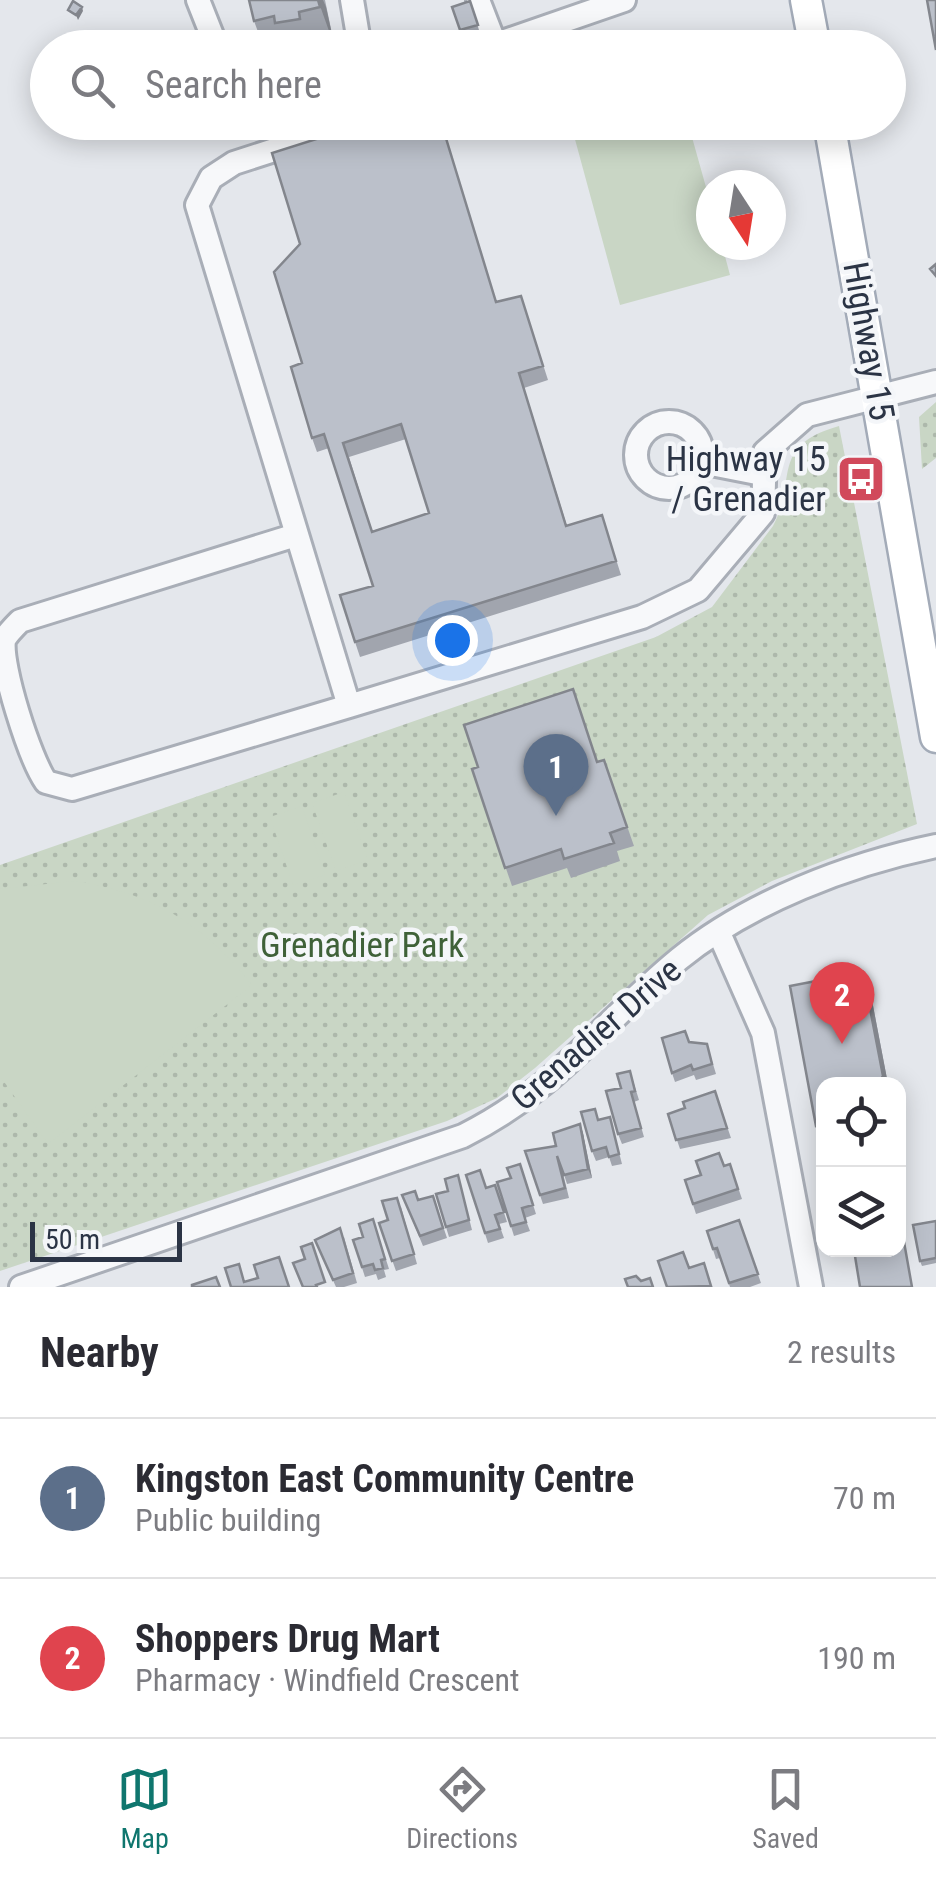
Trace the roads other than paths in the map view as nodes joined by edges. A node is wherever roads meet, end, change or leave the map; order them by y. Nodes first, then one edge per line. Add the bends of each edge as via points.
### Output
1 (198, 0) edge
2 (352, 0) edge
3 (478, 0) edge
4 (624, 0) edge
5 (806, 0) edge
6 (210, 30) edge
7 (357, 30) edge
8 (486, 30) edge
9 (537, 30) edge
10 (811, 30) edge
11 (305, 140) edge
12 (831, 140) edge
13 (936, 382) edge
14 (880, 398) junction
15 (701, 462) dead end
16 (762, 474) junction
17 (296, 535) junction
18 (349, 706) junction
19 (936, 737) edge
20 (936, 846) edge
21 (719, 933) junction
22 (21, 1287) edge
23 (811, 1287) edge

1 - 6 street
2 - 7 street
3 - 8 street
4 - 9 street
5 - 10 main road
11 - 17 street via 234,163 211,178 197,205
12 - 14 main road, Highway 15
13 - 14 street
14 - 16 street via 807,415 765,452
14 - 19 main road, Highway 15
15 - 16 street
16 - 18 street via 763,513 698,590 642,617
17 - 18 street
17 - 18 street via 20,622 4,639 2,662 28,746 46,782 72,789
20 - 21 street, Grenadier Drive via 832,877
21 - 22 street, Grenadier Drive via 680,958 511,1112 463,1136
21 - 23 street via 763,1033

